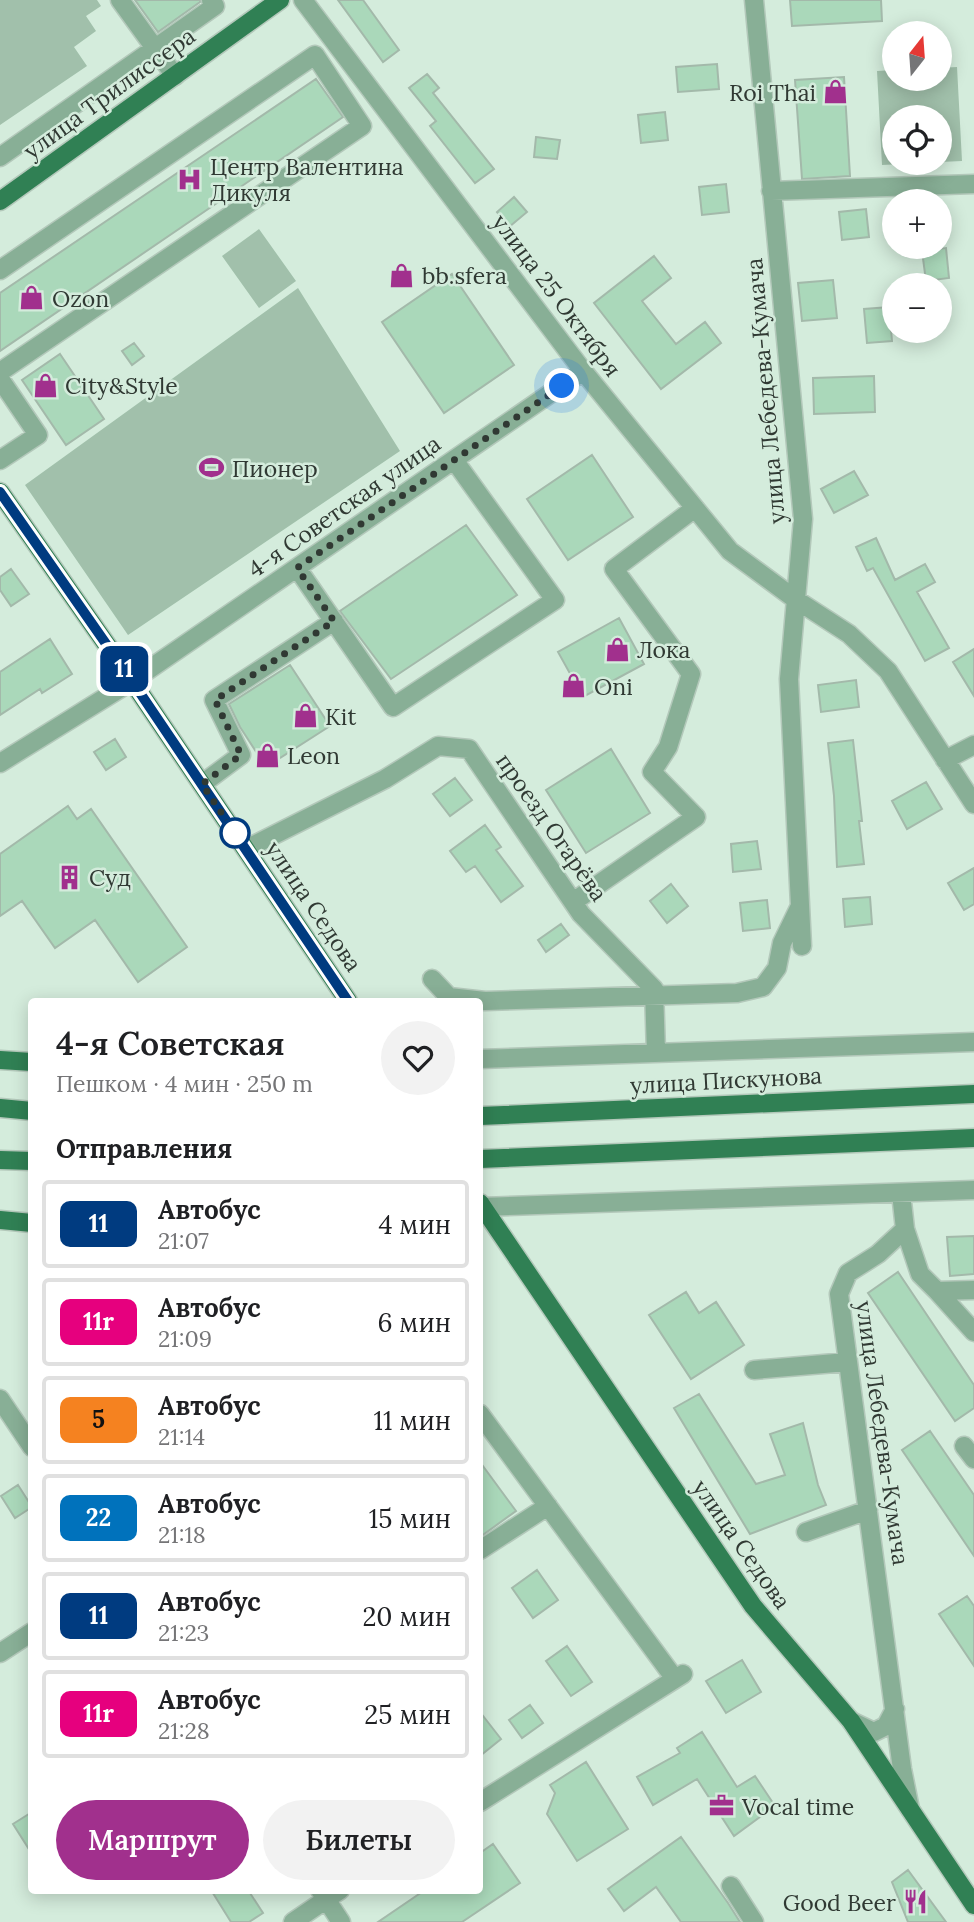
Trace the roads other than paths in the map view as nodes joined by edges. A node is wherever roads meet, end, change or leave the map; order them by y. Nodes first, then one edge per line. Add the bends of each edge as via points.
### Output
1 (120, 0) edge
2 (211, 0) edge
3 (280, 0) edge
4 (303, 0) edge
5 (754, 0) edge
6 (155, 48) junction
7 (175, 76) junction
8 (386, 109) junction
9 (362, 126) junction
10 (0, 157) edge
11 (974, 184) edge
12 (771, 191) junction
13 (0, 201) edge
14 (0, 270) edge
15 (0, 372) edge
16 (583, 372) junction
17 (0, 379) edge
18 (0, 460) edge
19 (454, 460) junction
20 (0, 492) edge
21 (695, 508) junction
22 (297, 568) junction
23 (794, 599) junction
24 (334, 621) junction
25 (132, 681) junction
26 (974, 745) edge
27 (944, 760) junction
28 (0, 763) edge
29 (202, 784) junction
30 (974, 804) edge
31 (246, 849) junction
32 (573, 902) junction
33 (801, 904) junction
34 (802, 946) dead end
35 (432, 979) dead end
36 (654, 993) junction
37 (346, 998) edge
38 (458, 998) edge
39 (483, 1001) edge
40 (974, 1042) edge
41 (656, 1053) junction
42 (483, 1059) edge
43 (0, 1060) edge
44 (28, 1062) edge
45 (974, 1094) edge
46 (0, 1108) edge
47 (28, 1111) edge
48 (483, 1115) edge
49 (974, 1138) edge
50 (483, 1159) edge
51 (0, 1160) edge
52 (28, 1161) edge
53 (974, 1190) edge
54 (901, 1193) junction
55 (483, 1206) edge
56 (483, 1210) edge
57 (0, 1220) edge
58 (28, 1223) edge
59 (905, 1229) junction
60 (974, 1290) edge
61 (937, 1291) junction
62 (974, 1332) edge
63 (847, 1362) junction
64 (754, 1370) dead end
65 (0, 1399) edge
66 (483, 1418) edge
67 (28, 1441) edge
68 (548, 1506) junction
69 (868, 1510) junction
70 (806, 1532) dead end
71 (483, 1548) edge
72 (28, 1635) edge
73 (0, 1653) edge
74 (895, 1709) junction
75 (851, 1721) junction
76 (483, 1800) edge
77 (910, 1809) junction
78 (731, 1886) dead end
79 (327, 1894) edge
80 (328, 1894) edge
81 (974, 1905) edge
82 (293, 1922) edge
83 (341, 1922) edge
84 (754, 1922) edge

1 - 6 street
2 - 6 street via 215,6
3 - 7 main road, улица Трилиссера
4 - 8 street, улица 25 Октября
5 - 12 street, улица Лебедева-Кумача
6 - 7 street
6 - 10 street
7 - 13 main road, улица Трилиссера
8 - 9 street
8 - 16 street, улица 25 Октября
9 - 14 street via 315,55
9 - 15 street
11 - 12 street
12 - 23 street, улица Лебедева-Кумача via 803,519
16 - 19 street, 4-я Советская улица
16 - 21 street, улица 25 Октября
17 - 18 street via 37,435
19 - 22 street, 4-я Советская улица
19 - 24 street via 555,600 393,707
20 - 25 main road, улица Седова
21 - 23 street, улица 25 Октября via 730,551
21 - 32 street via 614,569 691,674 668,747 652,772 696,817
22 - 24 street
22 - 25 street, 4-я Советская улица
23 - 27 street, улица 25 Октября via 849,634 888,671
23 - 33 street, улица Лебедева-Кумача via 789,679
24 - 29 street via 215,700 241,755
25 - 28 street, 4-я Советская улица
25 - 29 main road, улица Седова
26 - 27 street
27 - 30 street, улица 25 Октября
29 - 31 main road, улица Седова
31 - 32 street, проезд Огарёва via 385,779 438,746 469,749
31 - 37 main road, улица Седова
32 - 36 street, проезд Огарёва
33 - 34 street, улица Лебедева-Кумача
33 - 36 street via 782,943 778,968 763,987 737,993
35 - 38 street via 449,997
36 - 39 street
36 - 41 street
40 - 41 street, улица Пискунова
41 - 42 street, улица Пискунова
43 - 44 main road
45 - 48 main road, улица Пискунова
46 - 47 main road
49 - 50 main road
51 - 52 main road
53 - 54 street
54 - 55 street
54 - 59 street
56 - 75 main road, улица Седова via 752,1606
57 - 58 main road
59 - 61 street via 920,1274
59 - 63 street, улица Лебедева-Кумача via 848,1273 839,1294
60 - 61 street
61 - 62 street
63 - 64 street
63 - 69 street, улица Лебедева-Кумача
65 - 67 street
66 - 68 street
68 - 71 street
68 - 76 street via 679,1676
69 - 70 street
69 - 74 street, улица Лебедева-Кумача
72 - 73 street
74 - 75 street via 886,1726 874,1732
74 - 77 street, улица Лебедева-Кумача
75 - 77 main road, улица Седова
77 - 81 main road, улица Седова
78 - 84 street
79 - 82 street
80 - 83 street

